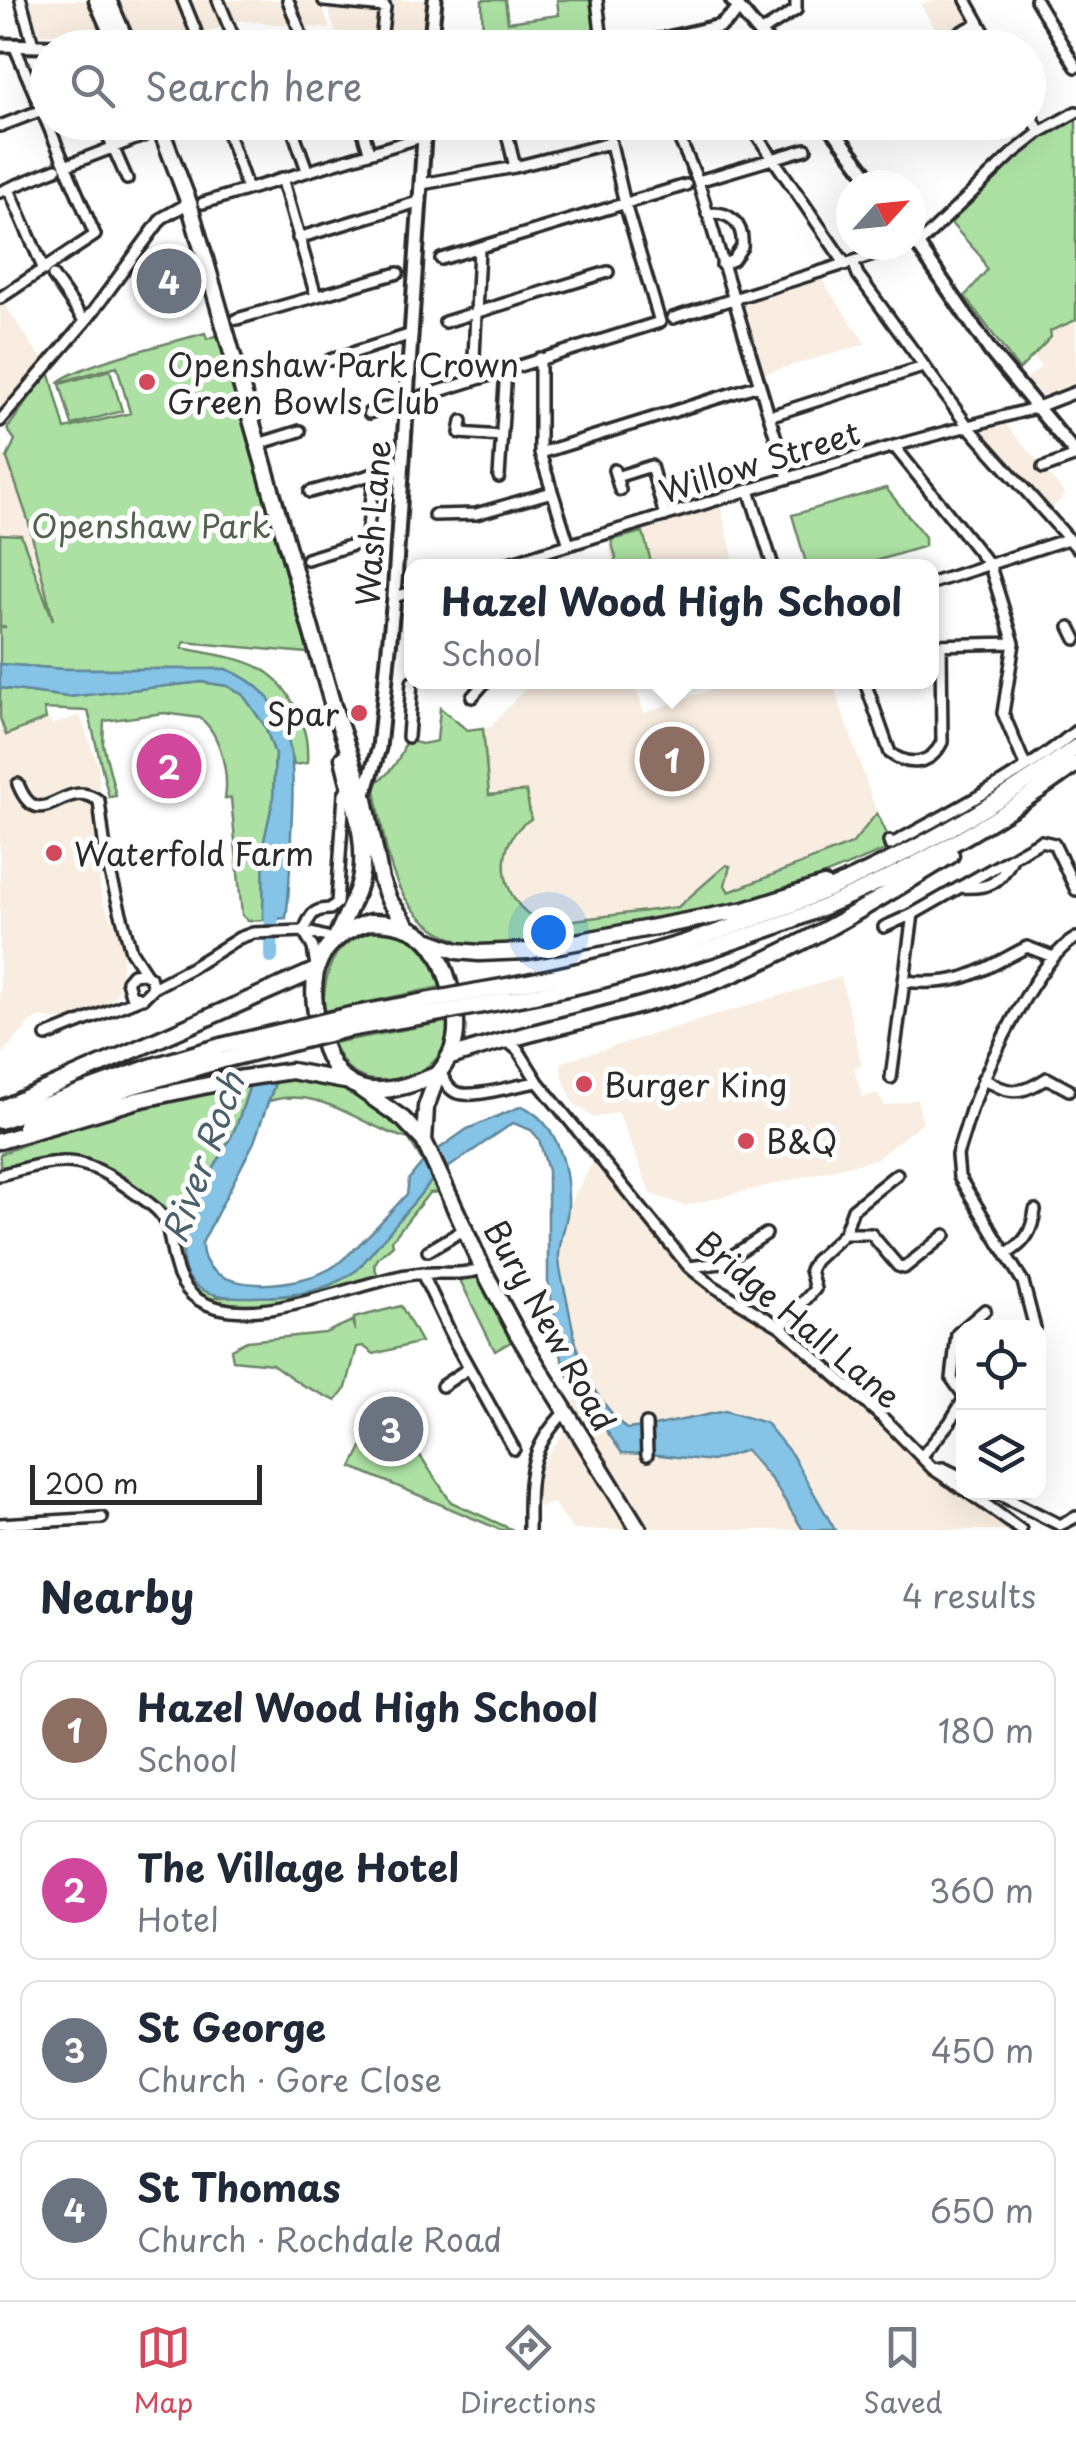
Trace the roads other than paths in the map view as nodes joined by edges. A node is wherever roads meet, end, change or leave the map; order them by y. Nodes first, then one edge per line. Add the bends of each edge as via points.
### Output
1 (20, 0) edge
2 (97, 0) edge
3 (108, 0) edge
4 (183, 0) edge
5 (218, 0) edge
6 (288, 0) edge
7 (435, 0) edge
8 (597, 0) edge
9 (966, 0) edge
10 (1036, 0) edge
11 (324, 1) edge
12 (735, 5) edge
13 (796, 5) edge
14 (979, 23) junction
15 (110, 30) edge
16 (121, 30) edge
17 (195, 30) edge
18 (230, 30) edge
19 (299, 30) edge
20 (382, 30) edge
21 (432, 30) edge
22 (601, 30) edge
23 (701, 30) edge
24 (759, 30) edge
25 (764, 30) edge
26 (965, 30) edge
27 (983, 30) edge
28 (30, 35) edge
29 (0, 45) edge
30 (14, 45) junction
31 (30, 45) edge
32 (1076, 66) edge
33 (30, 82) edge
34 (1076, 112) edge
35 (30, 115) edge
36 (0, 126) edge
37 (1046, 129) edge
38 (52, 140) edge
39 (110, 140) edge
40 (133, 140) edge
41 (166, 140) edge
42 (230, 140) edge
43 (296, 140) edge
44 (366, 140) edge
45 (397, 140) edge
46 (424, 140) edge
47 (508, 140) edge
48 (609, 140) edge
49 (680, 140) edge
50 (760, 140) edge
51 (841, 140) edge
52 (1030, 140) edge
53 (610, 143) junction
54 (113, 148) junction
55 (806, 149) dead end
56 (369, 151) junction
57 (774, 160) junction
58 (515, 167) junction
59 (61, 168) junction
60 (307, 170) junction
61 (864, 170) edge
62 (282, 178) junction
63 (127, 179) dead end
64 (698, 181) junction
65 (422, 184) junction
66 (686, 185) dead end
67 (247, 188) junction
68 (4, 190) edge
69 (420, 201) junction
70 (196, 203) junction
71 (625, 204) junction
72 (707, 214) junction
73 (926, 230) edge
74 (298, 238) junction
75 (479, 248) junction
76 (442, 258) dead end
77 (859, 260) edge
78 (925, 260) edge
79 (850, 263) junction
80 (722, 265) junction
81 (608, 272) dead end
82 (48, 273) junction
83 (398, 273) dead end
84 (316, 296) junction
85 (0, 298) edge
86 (733, 299) junction
87 (476, 313) junction
88 (674, 318) dead end
89 (237, 320) dead end
90 (84, 322) junction
91 (445, 322) dead end
92 (412, 334) junction
93 (540, 358) junction
94 (330, 360) dead end
95 (923, 366) junction
96 (297, 367) dead end
97 (506, 369) junction
98 (473, 379) junction
99 (240, 382) junction
100 (759, 386) junction
101 (1076, 392) edge
102 (409, 401) junction
103 (1035, 408) junction
104 (369, 413) dead end
105 (769, 416) junction
106 (0, 421) edge
107 (462, 421) dead end
108 (968, 425) junction
109 (300, 432) dead end
110 (501, 436) junction
111 (258, 444) junction
112 (894, 446) junction
113 (540, 453) junction
114 (1076, 455) edge
115 (403, 466) junction
116 (1042, 468) dead end
117 (375, 474) junction
118 (499, 477) dead end
119 (788, 478) junction
120 (620, 490) dead end
121 (750, 490) junction
122 (310, 492) dead end
123 (552, 492) junction
124 (434, 515) dead end
125 (666, 516) junction
126 (1072, 543) edge
127 (570, 545) junction
128 (307, 559) dead end
129 (526, 559) edge
130 (771, 559) edge
131 (990, 566) junction
132 (939, 581) edge
133 (404, 594) edge
134 (394, 597) junction
135 (1070, 626) dead end
136 (1076, 638) edge
137 (1014, 642) junction
138 (939, 645) edge
139 (939, 684) edge
140 (411, 689) edge
141 (479, 689) edge
142 (867, 689) edge
143 (472, 697) dead end
144 (1076, 731) edge
145 (408, 737) dead end
146 (1076, 747) edge
147 (379, 748) junction
148 (1076, 764) edge
149 (1025, 765) junction
150 (352, 778) junction
151 (18, 784) dead end
152 (364, 799) junction
153 (1024, 801) junction
154 (888, 841) dead end
155 (908, 851) junction
156 (1076, 890) edge
157 (913, 914) junction
158 (884, 927) dead end
159 (409, 928) junction
160 (300, 931) junction
161 (336, 937) junction
162 (1076, 938) edge
163 (428, 940) junction
164 (131, 951) junction
165 (1053, 957) junction
166 (315, 968) junction
167 (146, 974) junction
168 (170, 977) junction
169 (904, 981) junction
170 (128, 982) junction
171 (153, 988) junction
172 (480, 998) junction
173 (139, 999) junction
174 (110, 1008) junction
175 (46, 1036) dead end
176 (506, 1040) junction
177 (222, 1053) junction
178 (442, 1068) junction
179 (891, 1078) dead end
180 (984, 1078) junction
181 (538, 1082) junction
182 (352, 1084) junction
183 (1068, 1090) dead end
184 (0, 1109) edge
185 (0, 1121) edge
186 (0, 1139) edge
187 (427, 1147) junction
188 (897, 1174) dead end
189 (0, 1176) edge
190 (1035, 1210) dead end
191 (465, 1229) junction
192 (766, 1234) dead end
193 (844, 1234) junction
194 (945, 1235) dead end
195 (428, 1251) dead end
196 (1008, 1253) junction
197 (689, 1267) junction
198 (483, 1270) junction
199 (422, 1273) junction
200 (986, 1310) dead end
201 (974, 1320) edge
202 (1033, 1320) edge
203 (781, 1327) junction
204 (956, 1343) edge
205 (469, 1368) junction
206 (956, 1385) edge
207 (442, 1386) dead end
208 (957, 1410) edge
209 (565, 1412) junction
210 (646, 1424) dead end
211 (514, 1449) dead end
212 (647, 1455) dead end
213 (922, 1456) junction
214 (933, 1469) junction
215 (956, 1474) edge
216 (956, 1484) edge
217 (979, 1500) edge
218 (1010, 1500) edge
219 (1076, 1517) edge
220 (102, 1518) dead end
221 (0, 1524) edge
222 (529, 1530) edge
223 (639, 1530) edge
224 (1021, 1530) edge

1 - 28 street
2 - 15 highway
3 - 16 highway
4 - 17 street
5 - 18 street
6 - 19 street
7 - 21 main road
8 - 22 street
9 - 14 street
10 - 32 street
11 - 20 street via 384,8
12 - 23 main road via 723,24
12 - 24 main road
13 - 25 street
14 - 26 street
14 - 27 street
29 - 30 main road
30 - 31 main road
30 - 33 street
34 - 37 street
35 - 36 street
38 - 59 street
39 - 54 street
40 - 54 street
41 - 70 highway
42 - 67 street
43 - 60 street
44 - 56 street
45 - 56 street
46 - 65 main road, Wash Lane
47 - 58 street
48 - 53 street
49 - 64 street
50 - 57 street
51 - 61 main road
52 - 73 street
53 - 58 street
53 - 71 street
54 - 59 street
54 - 63 street
55 - 57 street
56 - 60 street
57 - 64 street
57 - 79 street
58 - 65 street
59 - 68 street
59 - 82 street via 95,236
60 - 62 street
62 - 67 street
62 - 74 street
64 - 72 street
65 - 69 main road, Wash Lane
66 - 71 street
67 - 70 street
68 - 82 street
69 - 74 street
69 - 92 main road, Wash Lane
70 - 90 street via 162,218
70 - 99 highway
71 - 75 street
71 - 93 street via 660,322
72 - 80 street
72 - 80 street via 731,217 740,228 742,247
74 - 84 street
75 - 76 street
75 - 87 street
77 - 79 street
78 - 103 main road
79 - 86 street
79 - 95 street
80 - 86 street
81 - 87 street
82 - 85 street
82 - 90 street
83 - 84 street
84 - 89 street
86 - 88 street
86 - 100 street
87 - 91 street
87 - 98 street
90 - 106 street
92 - 94 street
92 - 102 main road, Wash Lane
93 - 97 street
93 - 113 street
95 - 105 street
95 - 108 street
96 - 99 street
97 - 98 street
97 - 110 street
98 - 102 street
99 - 111 highway
100 - 105 street
100 - 113 street
101 - 103 street, Willow Street
102 - 104 street
102 - 115 main road, Wash Lane
103 - 108 street, Willow Street
103 - 114 main road
105 - 119 street
107 - 110 street via 460,433
108 - 112 street, Willow Street
108 - 126 street
109 - 111 street
110 - 118 street
111 - 150 highway
112 - 119 street, Willow Street
112 - 131 street
113 - 123 street
114 - 116 street
115 - 117 street
115 - 134 main road, Wash Lane
117 - 122 street
117 - 128 street via 366,541
119 - 121 street, Willow Street
120 - 125 street via 615,474 651,466
121 - 125 street, Willow Street
121 - 130 street
123 - 124 street via 476,514
123 - 127 street
125 - 127 street, Willow Street
126 - 131 street
127 - 129 street, Willow Street
131 - 132 street
131 - 137 street
133 - 134 street
134 - 147 main road, Wash Lane
135 - 136 street
137 - 138 street
137 - 149 street via 1003,714
139 - 142 street via 942,742 923,762 910,763 890,753
140 - 145 street
141 - 143 street
144 - 149 street
146 - 155 highway via 988,809
147 - 150 main road
147 - 152 main road, Wash Lane
148 - 153 highway
149 - 154 street
150 - 152 highway
150 - 160 street via 344,794 337,903 310,914
150 - 161 highway via 361,873
151 - 164 street via 31,808 80,793 99,800 106,858
152 - 159 highway via 381,880
153 - 172 highway via 896,875 779,927 611,980
153 - 176 highway via 891,892 785,951 702,986
155 - 163 highway via 745,910 528,951 457,951
155 - 172 highway via 802,903 663,952
156 - 157 street via 1054,844 1042,841
157 - 158 street
157 - 169 street
159 - 161 highway via 370,922
159 - 163 highway
160 - 161 street
160 - 166 street via 313,948
160 - 168 street via 239,938
161 - 166 highway
162 - 165 street
163 - 178 highway via 446,972 456,1020 455,1042
164 - 167 street
164 - 170 street
165 - 169 street via 1027,947 968,977 939,984
165 - 180 street
166 - 182 highway via 313,1002 323,1051
166 - 184 highway
167 - 168 street
167 - 170 street
167 - 171 street
168 - 171 street
169 - 179 street
170 - 173 street
170 - 174 street
171 - 173 street
172 - 177 highway, bridge
173 - 174 street
174 - 175 street
176 - 178 highway
176 - 181 street, Bridge Hall Lane
177 - 185 highway via 150,1067
177 - 186 highway
178 - 181 street via 450,1088 468,1095
178 - 182 highway via 404,1087
178 - 187 highway via 426,1108
180 - 183 street via 1002,1091 1022,1092 1047,1078
180 - 196 street via 957,1155 959,1177
181 - 197 street, Bridge Hall Lane
182 - 186 highway via 291,1071 231,1080
182 - 187 highway, Bury New Road via 403,1119
187 - 191 highway, Bury New Road
188 - 193 street via 854,1209
189 - 199 street via 76,1162 106,1174 158,1212 182,1282 200,1302 222,1310 300,1306
190 - 196 street via 1033,1228
191 - 195 street
191 - 198 highway, Bury New Road
192 - 197 street via 721,1263
193 - 194 street via 871,1234 904,1268
193 - 203 street via 814,1261 815,1289
196 - 202 street
197 - 203 street, Bridge Hall Lane
198 - 199 street
198 - 209 highway, Bury New Road
199 - 205 street
200 - 201 street
203 - 213 street, Bridge Hall Lane
204 - 206 street
205 - 207 street
205 - 211 street
208 - 213 street
209 - 222 street via 534,1457
209 - 223 highway, Bury New Road
210 - 212 street
213 - 214 street, Bridge Hall Lane
214 - 215 street
214 - 216 street, Bridge Hall Lane
217 - 224 street, Bridge Hall Lane
218 - 219 street via 1060,1525
220 - 221 street

